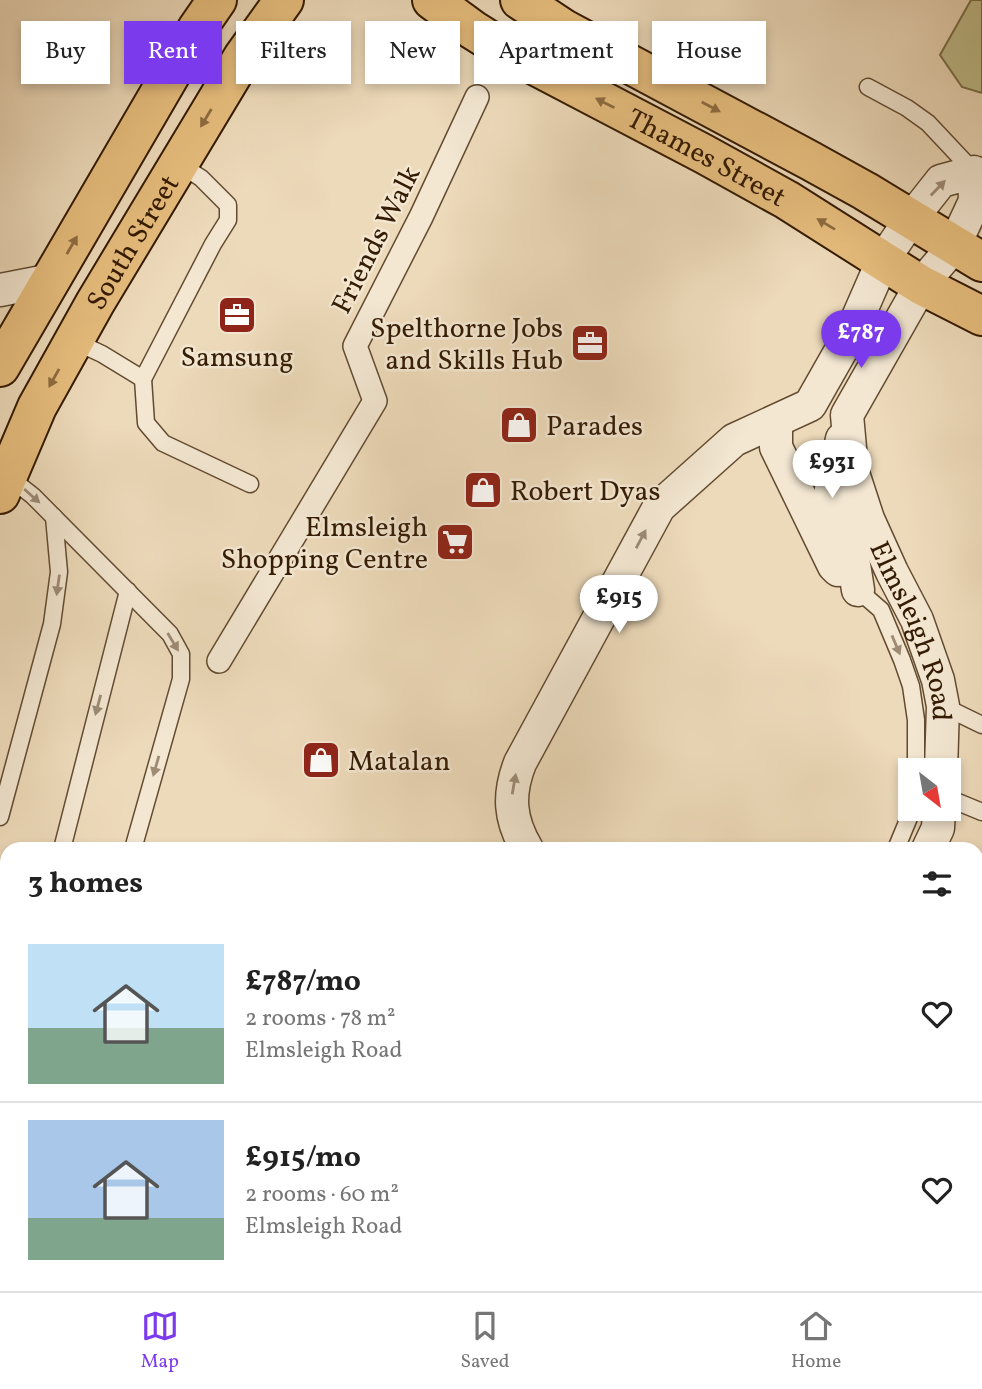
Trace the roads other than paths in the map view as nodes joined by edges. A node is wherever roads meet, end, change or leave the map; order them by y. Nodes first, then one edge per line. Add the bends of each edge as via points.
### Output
1 (217, 0) edge
2 (284, 0) edge
3 (432, 0) edge
4 (520, 0) edge
5 (868, 87) dead end
6 (477, 97) dead end
7 (179, 164) junction
8 (978, 172) edge
9 (911, 219) junction
10 (968, 254) edge
11 (883, 260) junction
12 (52, 280) junction
13 (921, 285) junction
14 (0, 290) edge
15 (982, 316) edge
16 (74, 341) junction
17 (0, 367) edge
18 (143, 379) junction
19 (810, 405) junction
20 (847, 415) junction
21 (776, 422) junction
22 (250, 484) dead end
23 (2, 485) edge
24 (54, 517) junction
25 (858, 590) junction
26 (128, 591) junction
27 (219, 661) dead end
28 (943, 706) junction
29 (982, 725) edge
30 (916, 758) edge
31 (941, 758) edge
32 (961, 803) edge
33 (982, 812) edge
34 (0, 817) edge
35 (907, 821) edge
36 (938, 821) edge
37 (64, 842) edge
38 (135, 842) edge
39 (523, 842) edge
40 (898, 842) edge
41 (931, 842) edge

12 -> 1 main road, South Street
2 -> 7 main road, South Street via 243,57
11 -> 3 main road, Thames Street via 704,153 500,47
4 -> 9 main road, Thames Street
5 - 8 lane via 928,123
6 - 27 street, Friends Walk via 355,346 375,401
7 - 16 main road, South Street
7 - 18 lane via 228,205 228,220
9 -> 8 street via 942,181
8 - 10 street
9 - 10 main road, Thames Street
9 - 11 street
10 - 13 street
11 - 13 main road, Thames Street
11 - 19 street via 852,331
12 - 14 street
12 - 17 main road, South Street
13 - 15 main road, Thames Street
13 - 20 street
16 - 18 lane
16 -> 23 main road, South Street via 37,407
18 - 22 lane via 146,423 163,443
19 - 20 street
19 - 21 street
20 - 25 street via 830,494 853,558
20 - 28 street, Elmsleigh Road via 852,470 867,519 918,620
21 - 25 street via 781,458 834,566
39 -> 21 street via 512,806 513,780 659,507 734,440
23 -> 24 lane via 19,485
24 - 26 lane
24 -> 34 lane via 59,572 52,624
25 -> 30 lane via 881,610 907,673 916,720
26 -> 37 lane
26 -> 38 lane via 170,634 181,654 181,679
28 - 29 lane
28 - 31 street, Elmsleigh Road
32 - 33 lane
35 - 40 lane
36 - 41 street

